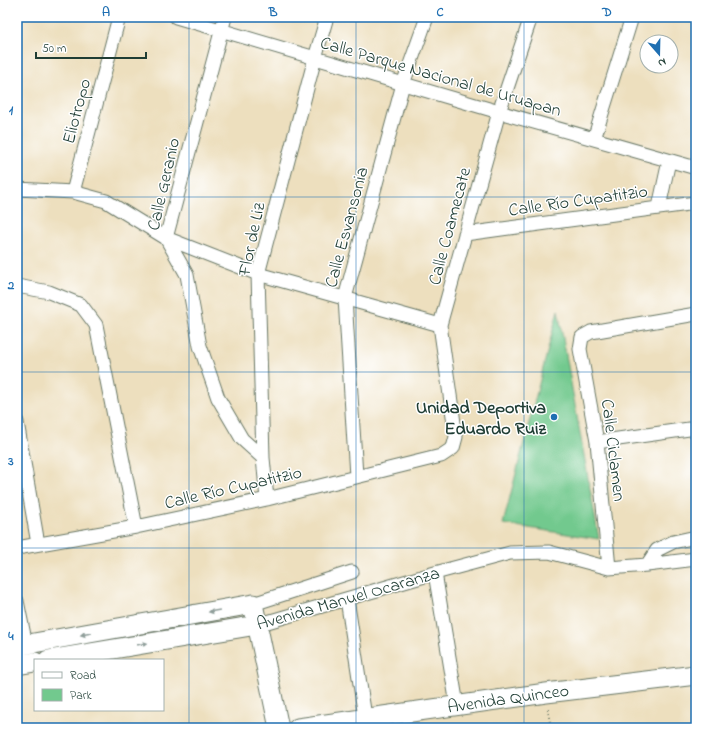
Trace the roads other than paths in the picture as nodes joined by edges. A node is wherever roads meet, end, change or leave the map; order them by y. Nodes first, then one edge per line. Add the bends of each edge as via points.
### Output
1 (120, 17) edge
2 (176, 17) edge
3 (225, 17) edge
4 (327, 17) edge
5 (427, 17) edge
6 (531, 17) edge
7 (632, 17) edge
8 (221, 30) junction
9 (315, 58) junction
10 (404, 84) junction
11 (499, 112) junction
12 (594, 139) junction
13 (669, 160) junction
14 (696, 166) edge
15 (17, 189) edge
16 (73, 192) junction
17 (696, 203) edge
18 (659, 207) junction
19 (465, 234) junction
20 (166, 238) junction
21 (258, 274) junction
22 (17, 286) edge
23 (345, 298) junction
24 (696, 314) edge
25 (440, 325) junction
26 (17, 422) edge
27 (696, 428) edge
28 (597, 442) junction
29 (453, 448) joint
30 (263, 458) junction
31 (356, 476) junction
32 (267, 499) junction
33 (136, 527) junction
34 (696, 538) edge
35 (38, 544) junction
36 (17, 548) edge
37 (696, 559) edge
38 (648, 565) junction
39 (609, 568) junction
40 (352, 572) dead end
41 (435, 573) junction
42 (347, 599) junction
43 (17, 601) edge
44 (253, 604) junction
45 (257, 625) junction
46 (21, 645) edge
47 (54, 659) edge
48 (34, 662) edge
49 (17, 665) edge
50 (696, 675) edge
51 (457, 705) junction
52 (365, 717) junction
53 (279, 728) edge
54 (298, 728) edge

1 - 16 street, Eliotropo
2 - 8 street, Calle Parque Nacional de Uruapan
3 - 8 street, Calle Geranio
4 - 9 street, Flor de Liz
5 - 10 street, Calle Esvansonia
6 - 11 street, Calle Coamecate
7 - 12 street
8 - 9 street, Calle Parque Nacional de Uruapan
8 - 20 street, Calle Geranio
9 - 10 street, Calle Parque Nacional de Uruapan
9 - 21 street, Flor de Liz
10 - 11 street, Calle Parque Nacional de Uruapan
10 - 23 street, Calle Esvansonia
11 - 12 street, Calle Parque Nacional de Uruapan
11 - 19 street, Calle Coamecate
12 - 13 street, Calle Parque Nacional de Uruapan
13 - 14 street, Calle Parque Nacional de Uruapan
13 - 18 street
15 - 16 street
16 - 20 street via 106,201
17 - 18 street, Calle Río Cupatitzio
18 - 19 street, Calle Río Cupatitzio
19 - 25 street, Calle Coamecate
20 - 21 street
20 - 30 street, Calle Geranio via 187,275 200,346 218,398 242,439
21 - 23 street
21 - 30 street, Flor de Liz
22 - 33 street via 49,292 81,305 96,325
23 - 25 street
23 - 31 street, Calle Esvansonia
24 - 28 street, Calle Ciclamen via 591,332 582,337 580,349
25 - 29 street, Calle Coamecate via 456,437
26 - 35 street
27 - 28 street
28 - 39 street, Calle Ciclamen
29 - 31 street, Calle Río Cupatitzio via 441,456
30 - 32 street, Flor de Liz
31 - 32 street, Calle Río Cupatitzio
32 - 33 street, Calle Río Cupatitzio
33 - 35 street, Calle Río Cupatitzio
34 - 38 street via 673,542 657,550
35 - 36 street, Calle Río Cupatitzio
37 - 38 street, Avenida Manuel Ocaranza
38 - 39 street, Avenida Manuel Ocaranza
39 - 41 street, Avenida Manuel Ocaranza via 549,552 510,553
40 - 44 street, Avenida Manuel Ocaranza
41 - 42 street, Avenida Manuel Ocaranza
41 - 51 street
42 - 45 street, Avenida Manuel Ocaranza
42 - 52 street
43 - 46 street
44 - 45 street
44 -> 46 street, Avenida Manuel Ocaranza
47 -> 45 street, Avenida Manuel Ocaranza
45 - 53 street
48 - 49 street
50 - 51 street, Avenida Quinceo
51 - 52 street, Avenida Quinceo
52 - 54 street, Avenida Quinceo

